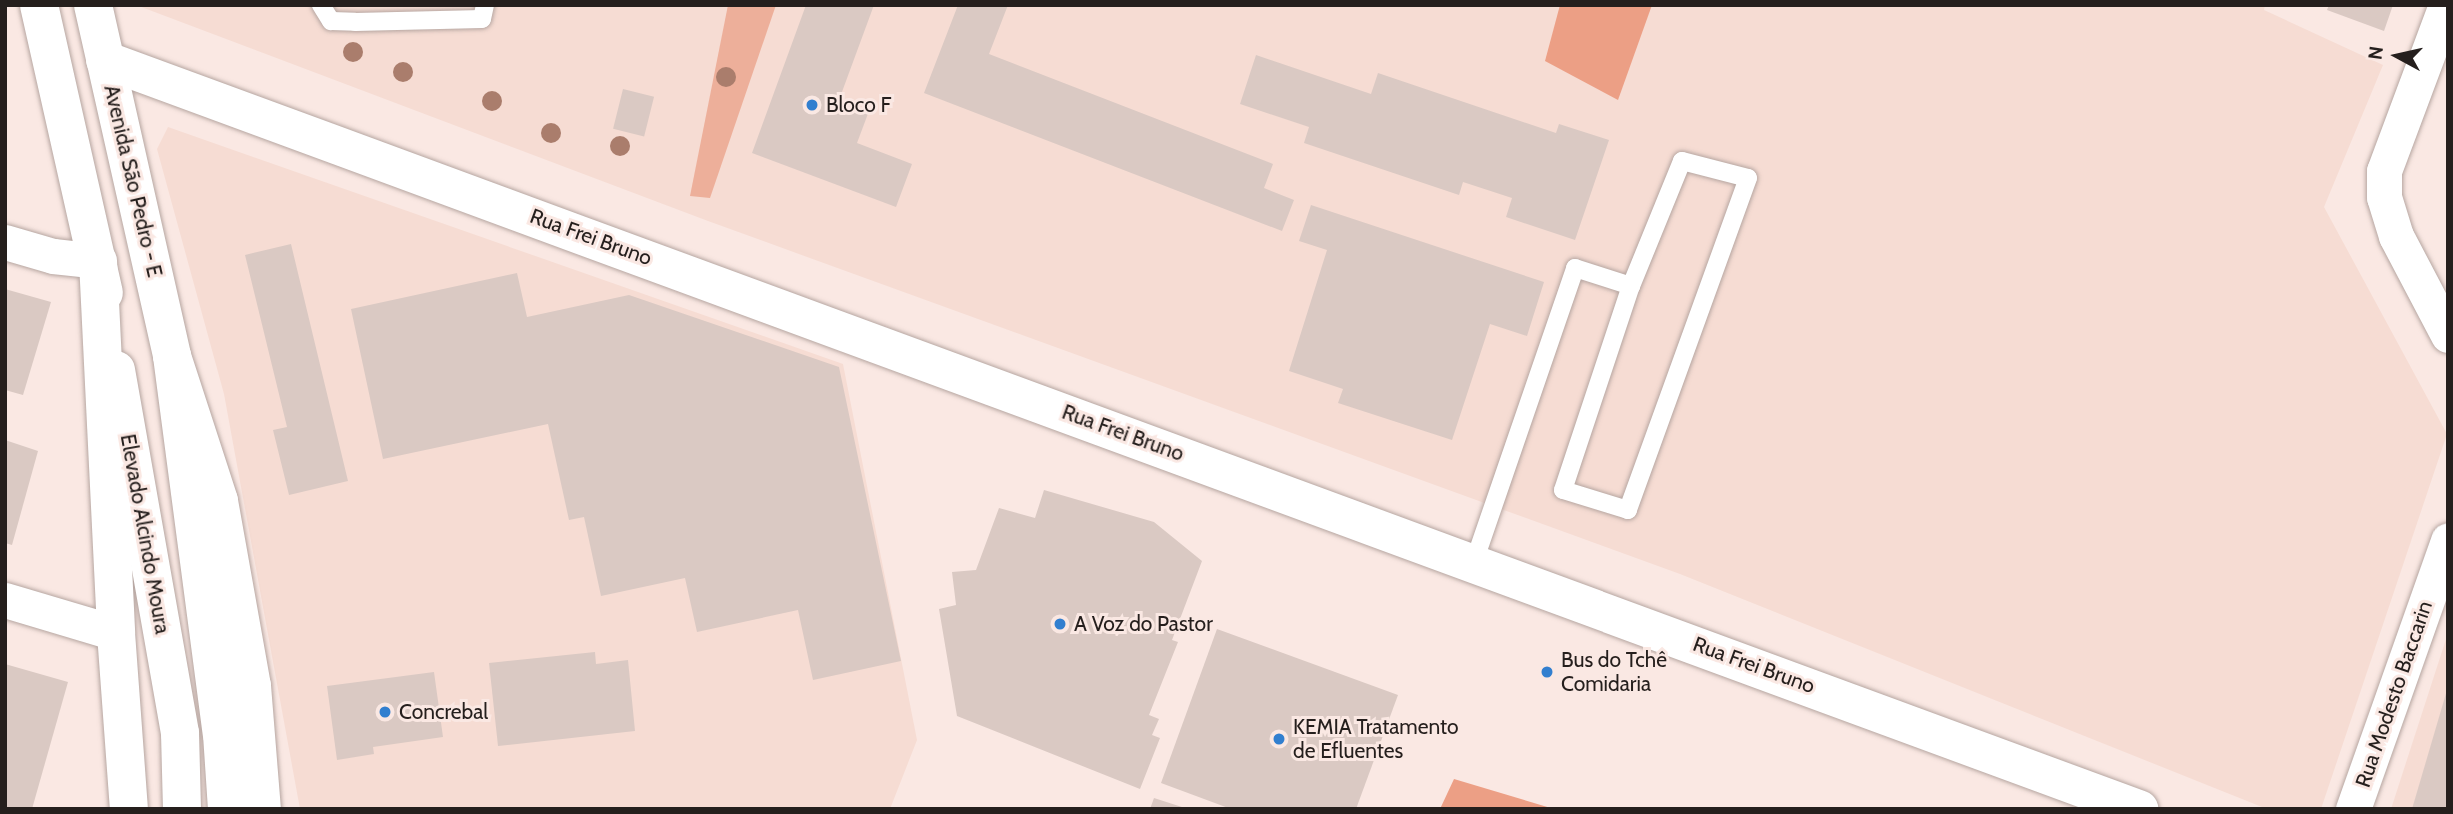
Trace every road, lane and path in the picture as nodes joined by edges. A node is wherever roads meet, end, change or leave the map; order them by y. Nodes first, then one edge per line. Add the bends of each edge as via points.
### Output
1 (39, 5) edge
2 (93, 5) edge
3 (321, 5) edge
4 (485, 5) edge
5 (2446, 5) edge
6 (105, 60) junction
7 (2433, 68) edge
8 (5, 242) edge
9 (98, 261) junction
10 (1631, 286) junction
11 (2448, 335) edge
12 (172, 356) junction
13 (2448, 540) edge
14 (1474, 562) junction
15 (5, 600) edge
16 (116, 633) junction
17 (129, 809) edge
18 (182, 809) edge
19 (227, 809) edge
20 (262, 809) edge
21 (2139, 809) edge
22 (2353, 809) edge

1 - 9 main road
2 - 6 main road, Avenida São Pedro - E
3 - 4 lane via 331,21 355,22 482,19
5 - 7 street
6 - 12 main road, Avenida São Pedro - E
6 - 14 main road, Rua Frei Bruno
7 - 11 street via 2384,171 2384,197 2396,236
8 - 9 street via 53,256
9 - 16 main road
9 - 18 main road, Elevado Alcindo Moura via 180,733
10 - 10 lane via 1682,161 1748,178 1628,510 1563,490
10 - 14 lane via 1575,268
12 - 19 main road via 222,734
12 - 20 main road via 219,501 252,686
13 - 22 street, Rua Modesto Baccarin
14 - 21 main road, Rua Frei Bruno
15 - 16 street
16 - 17 main road

